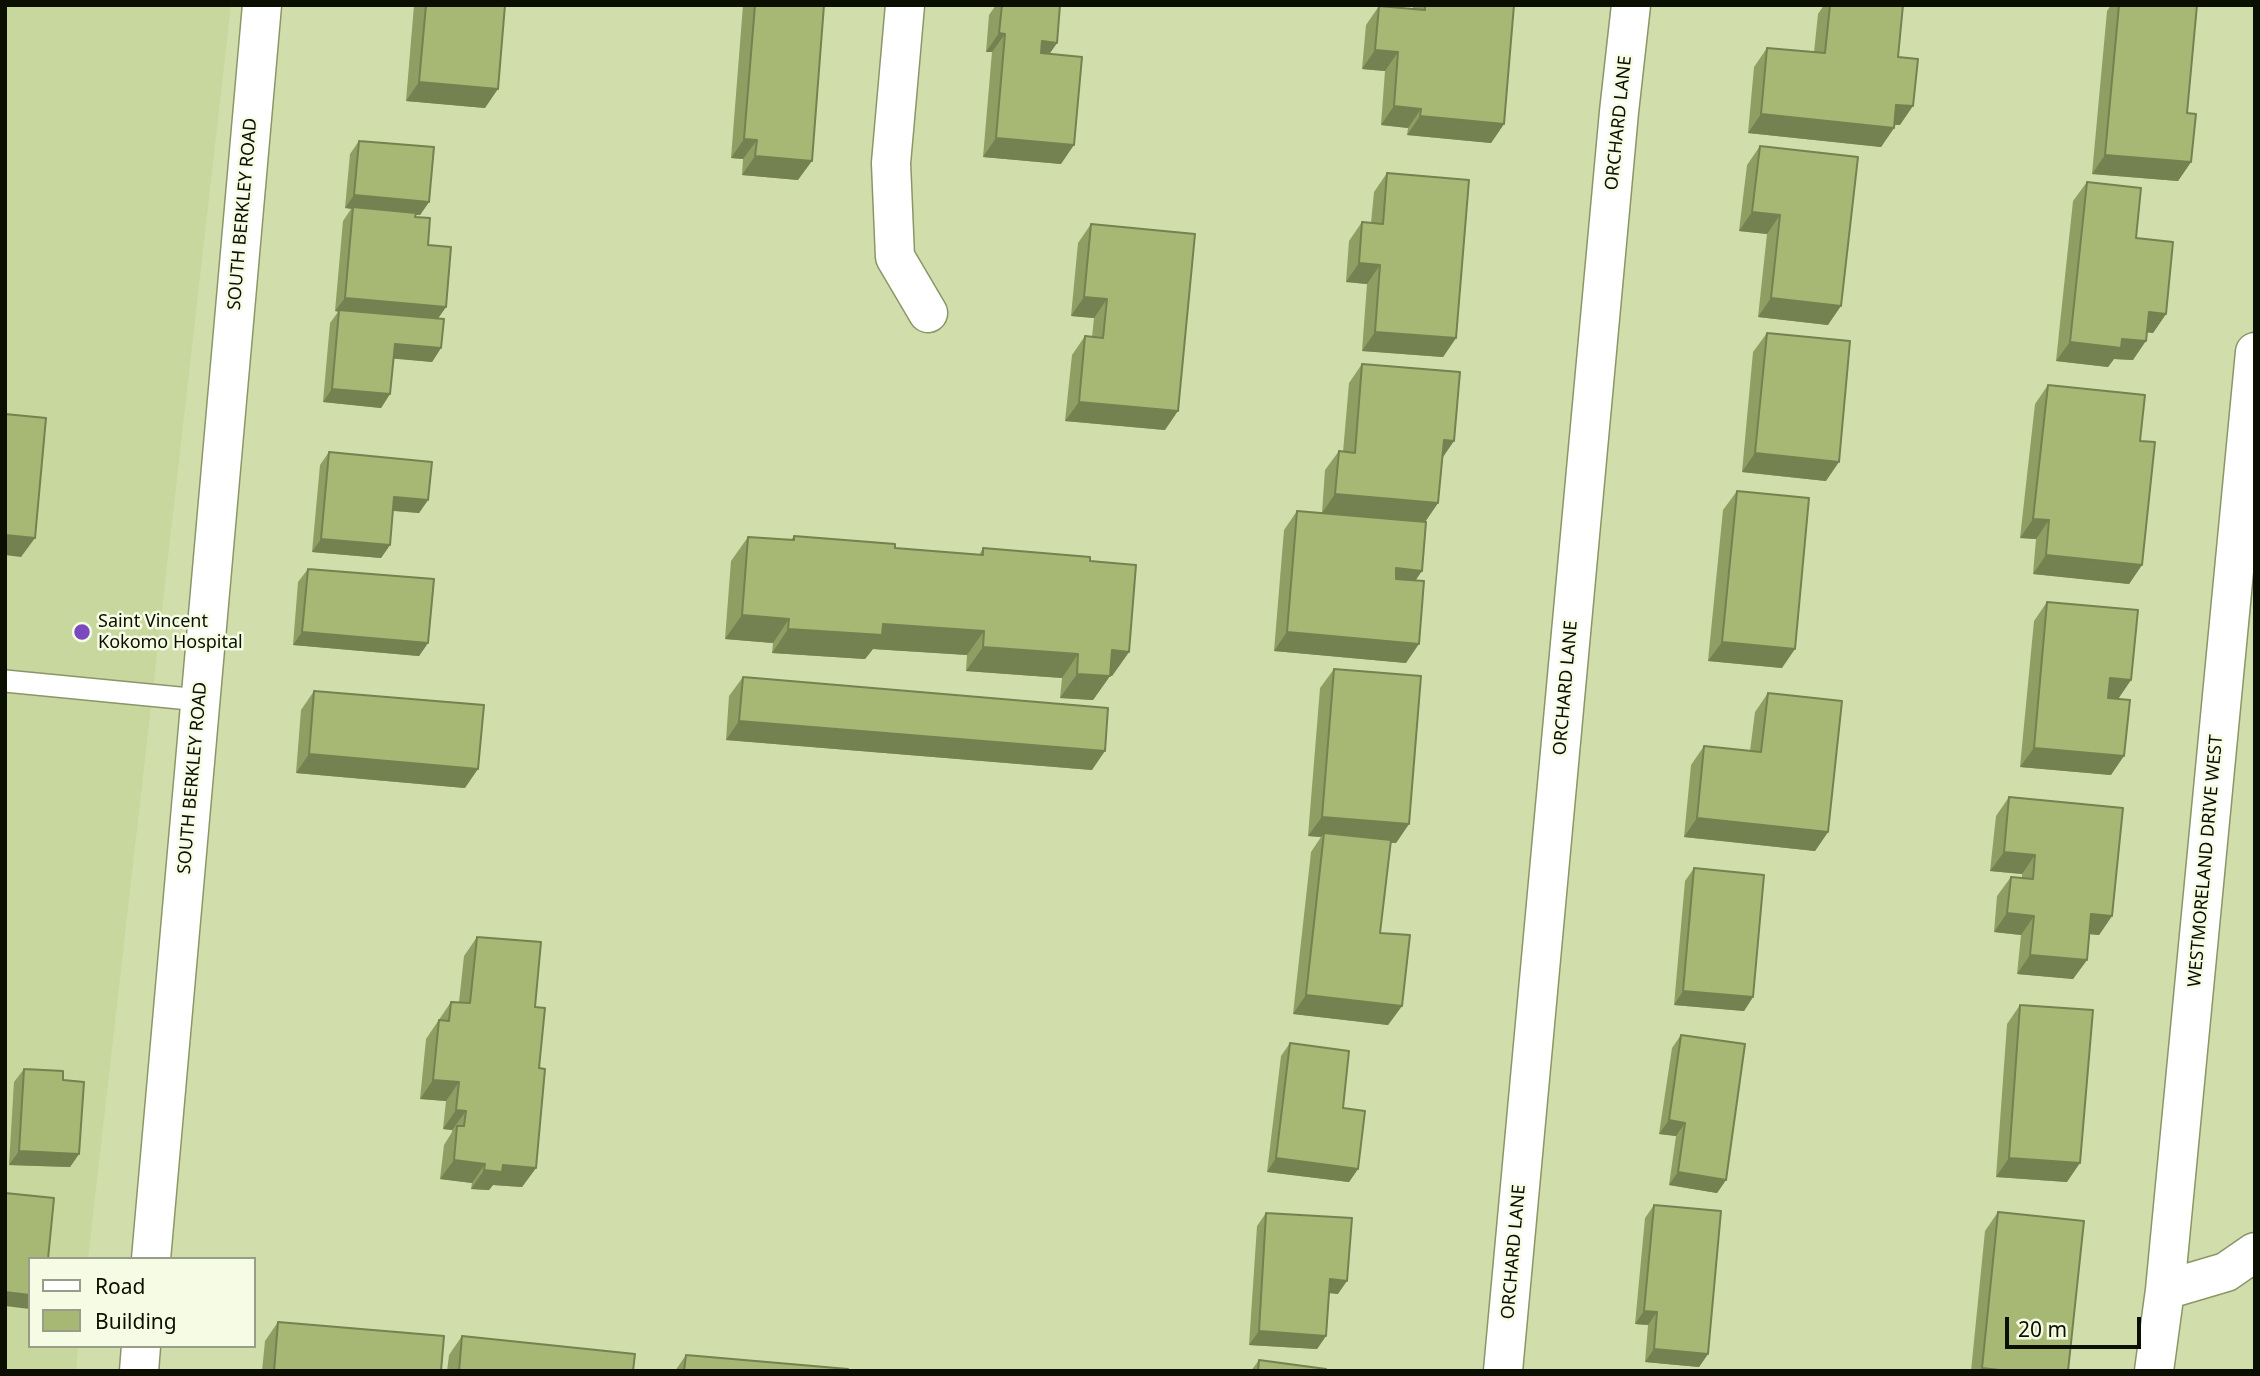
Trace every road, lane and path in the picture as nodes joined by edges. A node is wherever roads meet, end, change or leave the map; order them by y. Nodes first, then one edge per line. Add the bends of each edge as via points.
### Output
1 (261, 5) edge
2 (905, 5) edge
3 (1631, 5) edge
4 (928, 313) dead end
5 (2255, 352) edge
6 (5, 681) edge
7 (200, 700) junction
8 (2255, 1252) edge
9 (151, 1257) edge
10 (2165, 1290) junction
11 (141, 1348) edge
12 (139, 1371) edge
13 (1503, 1371) edge
14 (2154, 1371) edge

1 - 7 street, SOUTH BERKLEY ROAD
2 - 4 street via 891,163 895,257
3 - 13 street, ORCHARD LANE
5 - 10 street, WESTMORELAND DRIVE WEST
6 - 7 lane
7 - 9 street, SOUTH BERKLEY ROAD
8 - 10 street via 2226,1272
10 - 14 street, WESTMORELAND DRIVE WEST
11 - 12 street

